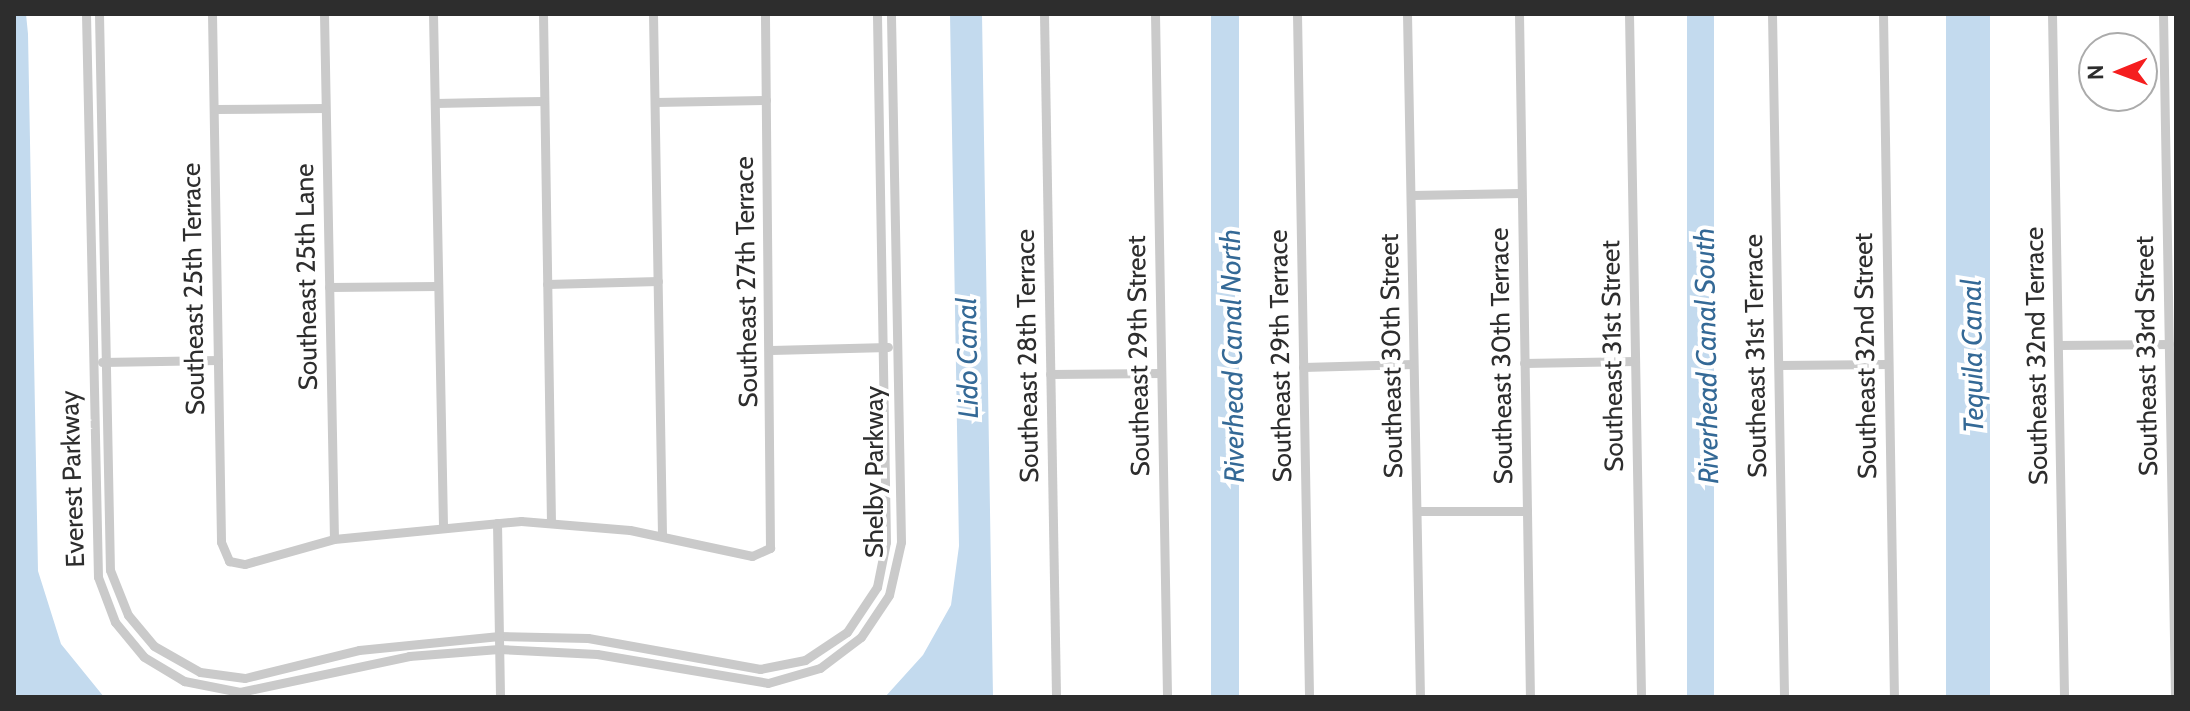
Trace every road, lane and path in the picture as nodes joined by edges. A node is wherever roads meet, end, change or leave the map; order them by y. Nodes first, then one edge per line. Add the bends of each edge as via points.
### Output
1 (212, 14) edge
2 (324, 14) edge
3 (433, 14) edge
4 (543, 14) edge
5 (653, 14) edge
6 (765, 14) edge
7 (877, 14) edge
8 (891, 14) edge
9 (1044, 14) edge
10 (1155, 14) edge
11 (1297, 14) edge
12 (1407, 14) edge
13 (1519, 14) edge
14 (1629, 14) edge
15 (1772, 14) edge
16 (1883, 14) edge
17 (2052, 14) edge
18 (2163, 14) edge
19 (86, 16) edge
20 (99, 16) edge
21 (766, 100) junction
22 (544, 101) junction
23 (655, 102) junction
24 (435, 103) junction
25 (325, 108) junction
26 (214, 109) junction
27 (2171, 170) edge
28 (1521, 193) junction
29 (1412, 195) junction
30 (658, 281) junction
31 (547, 284) junction
32 (438, 286) junction
33 (329, 287) junction
34 (2169, 344) junction
35 (2058, 345) junction
36 (896, 347) junction
37 (883, 348) junction
38 (771, 350) junction
39 (218, 360) junction
40 (1635, 361) junction
41 (91, 362) junction
42 (105, 362) junction
43 (1524, 363) junction
44 (1413, 364) junction
45 (1887, 364) junction
46 (1779, 365) junction
47 (1303, 367) junction
48 (1161, 373) junction
49 (1050, 374) junction
50 (1417, 511) junction
51 (1527, 511) junction
52 (2174, 521) edge
53 (551, 522) junction
54 (497, 523) junction
55 (443, 525) junction
56 (662, 535) junction
57 (334, 539) junction
58 (886, 542) junction
59 (901, 542) junction
60 (499, 636) junction
61 (499, 649) junction
62 (288, 669) junction
63 (292, 683) junction
64 (500, 697) edge
65 (1056, 697) edge
66 (1167, 697) edge
67 (1309, 697) edge
68 (1420, 697) edge
69 (1530, 697) edge
70 (1641, 697) edge
71 (1784, 697) edge
72 (1894, 697) edge
73 (2064, 697) edge
74 (2175, 697) edge

1 - 26 street, Southeast 25th Terrace
2 - 25 street, Southeast 25th Lane
3 - 24 street
4 - 22 street
5 - 23 street
6 - 21 street, Southeast 27th Terrace
7 - 37 street, Shelby Parkway
8 - 36 street, Shelby Parkway
9 - 49 street, Southeast 28th Terrace
10 - 48 street, Southeast 29th Street
11 - 47 street, Southeast 29th Terrace
12 - 29 street, Southeast 30th Street
13 - 28 street, Southeast 30th Terrace
14 - 40 street, Southeast 31st Street
15 - 46 street, Southeast 31st Terrace
16 - 45 street, Southeast 32nd Street
17 - 35 street, Southeast 32nd Terrace
18 - 27 street, Southeast 33rd Street
19 - 20 street
19 - 41 street, Everest Parkway
20 - 42 street, Everest Parkway
21 - 23 street
21 - 38 street, Southeast 27th Terrace
22 - 24 street
22 - 31 street
23 - 30 street
24 - 32 street
25 - 26 street
25 - 33 street, Southeast 25th Lane
26 - 39 street, Southeast 25th Terrace
27 - 34 street, Southeast 33rd Street
28 - 29 street
28 - 43 street, Southeast 30th Terrace
29 - 44 street, Southeast 30th Street
30 - 31 street
30 - 56 street
31 - 53 street
32 - 33 street
32 - 55 street
33 - 57 street, Southeast 25th Lane
34 - 35 street
34 - 52 street, Southeast 33rd Street
35 - 73 street, Southeast 32nd Terrace
36 - 37 street
36 - 59 street, Shelby Parkway
37 - 38 street
37 - 58 street, Shelby Parkway
38 - 56 street, Southeast 27th Terrace via 770,548 752,556
39 - 42 street
39 - 57 street, Southeast 25th Terrace via 221,542 229,561 245,564
40 - 43 street
40 - 70 street, Southeast 31st Street
41 - 42 street
41 - 63 street, Everest Parkway via 95,557 115,622 153,664 195,685 240,692
42 - 62 street, Everest Parkway via 109,557 128,615 154,646 200,672 245,678
43 - 51 street, Southeast 30th Terrace
44 - 47 street
44 - 50 street, Southeast 30th Street
45 - 46 street
45 - 72 street, Southeast 32nd Street
46 - 71 street, Southeast 31st Terrace
47 - 67 street, Southeast 29th Terrace
48 - 49 street
48 - 66 street, Southeast 29th Street
49 - 65 street, Southeast 28th Terrace
50 - 51 street
50 - 68 street, Southeast 30th Street
51 - 69 street, Southeast 30th Terrace
52 - 74 street, Southeast 33rd Street
53 - 54 street
53 - 56 street
54 - 55 street
54 - 60 street
55 - 57 street
58 - 59 street
58 - 60 street, Shelby Parkway via 877,587 854,625 823,651 783,666 736,667 588,638
59 - 61 street, Shelby Parkway via 892,585 868,629 829,663 789,679 747,683 597,654
60 - 61 street
60 - 62 street, Everest Parkway via 410,642
61 - 63 street, Everest Parkway via 409,656
61 - 64 street
62 - 63 street

